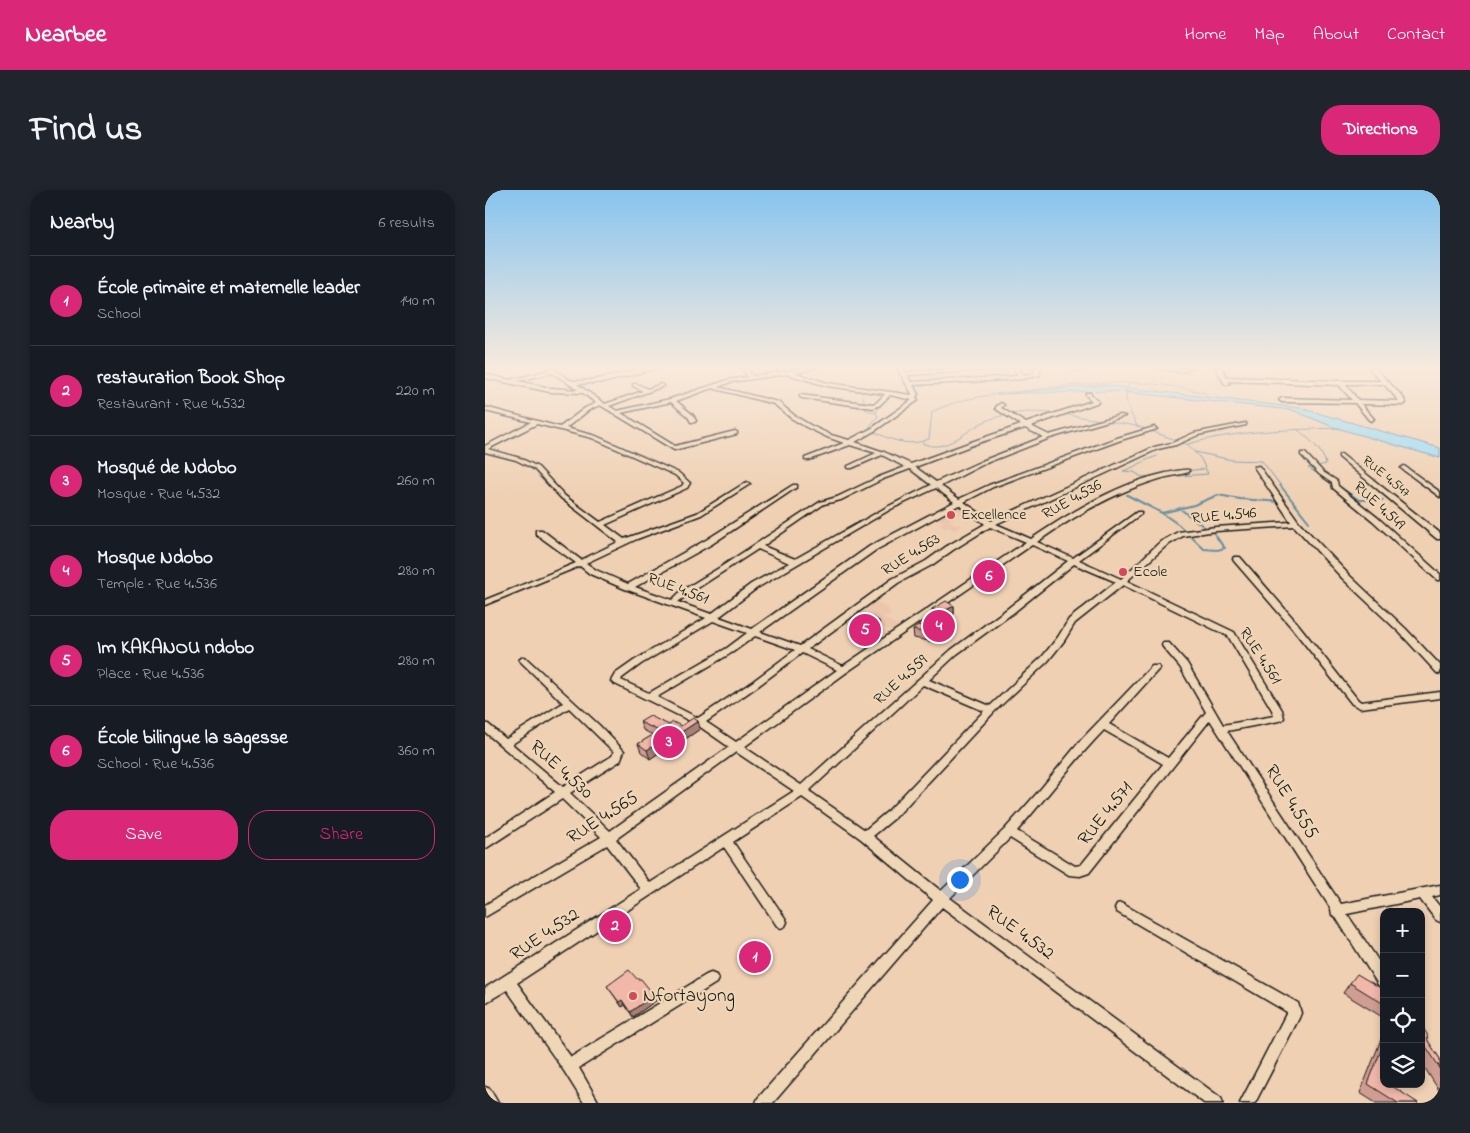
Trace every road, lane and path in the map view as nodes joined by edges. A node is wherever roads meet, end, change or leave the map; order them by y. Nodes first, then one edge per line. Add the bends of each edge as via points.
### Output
1 (489, 411) edge
2 (585, 411) edge
3 (612, 411) edge
4 (626, 411) edge
5 (685, 411) edge
6 (785, 411) edge
7 (900, 411) edge
8 (1002, 411) edge
9 (1070, 411) edge
10 (1365, 411) edge
11 (616, 413) junction
12 (1122, 416) dead end
13 (1371, 419) dead end
14 (693, 421) dead end
15 (536, 422) junction
16 (1244, 424) dead end
17 (1027, 425) junction
18 (562, 428) junction
19 (1154, 429) dead end
20 (735, 433) dead end
21 (1048, 437) junction
22 (849, 443) junction
23 (485, 449) edge
24 (882, 453) junction
25 (1303, 454) dead end
26 (1341, 456) dead end
27 (807, 459) dead end
28 (850, 467) dead end
29 (911, 467) junction
30 (1257, 467) dead end
31 (1404, 468) dead end
32 (1187, 471) dead end
33 (747, 484) dead end
34 (936, 485) junction
35 (795, 486) dead end
36 (1440, 495) edge
37 (959, 502) junction
38 (1139, 513) dead end
39 (990, 524) junction
40 (1296, 524) junction
41 (599, 525) junction
42 (539, 532) dead end
43 (1440, 537) edge
44 (623, 542) junction
45 (1029, 542) junction
46 (758, 546) junction
47 (1237, 559) dead end
48 (1073, 560) junction
49 (794, 562) junction
50 (579, 564) junction
51 (1440, 578) edge
52 (1122, 582) junction
53 (628, 587) junction
54 (485, 603) edge
55 (673, 603) junction
56 (713, 618) junction
57 (754, 631) junction
58 (1167, 645) dead end
59 (800, 649) junction
60 (523, 660) dead end
61 (1155, 668) dead end
62 (844, 670) junction
63 (1440, 671) edge
64 (922, 681) junction
65 (1440, 695) edge
66 (650, 697) junction
67 (568, 704) junction
68 (991, 710) junction
69 (1211, 713) junction
70 (699, 722) junction
71 (1103, 725) junction
72 (485, 727) edge
73 (1220, 729) junction
74 (505, 744) junction
75 (736, 747) junction
76 (1169, 763) junction
77 (802, 791) junction
78 (562, 792) junction
79 (1009, 832) junction
80 (865, 836) junction
81 (609, 838) junction
82 (726, 841) junction
83 (485, 844) edge
84 (648, 889) junction
85 (1440, 890) edge
86 (1422, 894) junction
87 (941, 899) junction
88 (1121, 908) dead end
89 (485, 911) edge
90 (1337, 911) junction
91 (1440, 916) edge
92 (781, 922) dead end
93 (1380, 975) edge
94 (711, 979) dead end
95 (509, 982) junction
96 (485, 996) edge
97 (569, 1066) junction
98 (485, 1094) edge
99 (767, 1101) edge
100 (491, 1103) edge
101 (592, 1103) edge
102 (1217, 1103) edge
103 (1247, 1103) edge

1 - 15 street
2 - 18 street
3 - 11 street
4 - 11 street
5 - 14 street
6 - 22 street via 808,426
7 - 22 street
8 - 17 street
9 - 17 street
10 - 13 street
11 - 20 street via 674,448
12 - 21 street
15 - 18 street
15 - 23 street
16 - 39 street, RUE 4.563 via 1196,434 1156,448
17 - 21 street
17 - 29 street
18 - 41 street via 594,437 677,474 687,482 685,486
19 - 37 street via 991,486
21 - 34 street
22 - 24 street
22 - 27 street
23 - 41 street via 537,468 563,497
24 - 28 street
24 - 29 street
25 - 51 street, RUE 4.549 via 1335,482 1335,487 1367,510 1395,540
26 - 43 street, RUE 4.547
29 - 34 street
29 - 46 street via 822,503
30 - 40 street
31 - 36 street
32 - 45 street, RUE 4.536 via 1116,492
33 - 44 street via 699,514
34 - 37 street
34 - 49 street
35 - 53 street, RUE 4.561 via 709,542
37 - 39 street
37 - 57 street via 873,548
38 - 48 street, RUE 4.559
39 - 45 street
39 - 59 street, RUE 4.563 via 895,581
40 - 52 street, RUE 4.546 via 1181,534 1163,544
40 - 63 street
41 - 44 street
42 - 50 street
44 - 50 street
45 - 48 street
45 - 62 street, RUE 4.536
46 - 49 street
46 - 55 street
47 - 65 street via 1355,702 1360,705
48 - 52 street
48 - 64 street, RUE 4.559 via 954,652
49 - 56 street via 754,586
50 - 53 street
50 - 54 street
52 - 68 street, RUE 4.546 via 1072,621 1045,659
52 - 73 street, RUE 4.561 via 1233,636 1279,718
53 - 55 street, RUE 4.561
55 - 56 street, RUE 4.561
56 - 57 street, RUE 4.561
56 - 66 street, RUE 4.532 via 617,678 616,681
57 - 59 street, RUE 4.561
57 - 66 street via 730,650
58 - 69 street, RUE 4.555 via 1184,665
59 - 62 street, RUE 4.561
59 - 70 street, RUE 4.563
60 - 67 street
61 - 71 street
62 - 75 street, RUE 4.536
64 - 68 street
64 - 77 street, RUE 4.559
66 - 70 street, RUE 4.532
67 - 74 street
67 - 78 street via 593,723 619,751 616,758
68 - 80 street, RUE 4.546 via 897,808
69 - 73 street, RUE 4.555
69 - 76 street, RUE 4.571
70 - 75 street, RUE 4.532
71 - 76 street
71 - 79 street
72 - 74 street, RUE 4.530
73 - 90 street, RUE 4.555
74 - 78 street, RUE 4.530
75 - 77 street, RUE 4.532
75 - 81 street, RUE 4.565
76 - 79 street, RUE 4.571 via 1085,869 1073,871
77 - 80 street, RUE 4.532
77 - 82 street, RUE 4.532
78 - 81 street, RUE 4.530
78 - 83 street
79 - 87 street
80 - 87 street, RUE 4.532
81 - 84 street, RUE 4.530
81 - 89 street, RUE 4.565
82 - 84 street, RUE 4.532
82 - 92 street
84 - 95 street, RUE 4.532
85 - 86 street
86 - 90 street
86 - 91 street
87 - 99 street
87 - 102 street, RUE 4.532
88 - 103 street via 1293,1008 1294,1013
90 - 93 street, RUE 4.555
94 - 97 street
95 - 96 street, RUE 4.532
95 - 97 street
97 - 101 street
98 - 100 street

